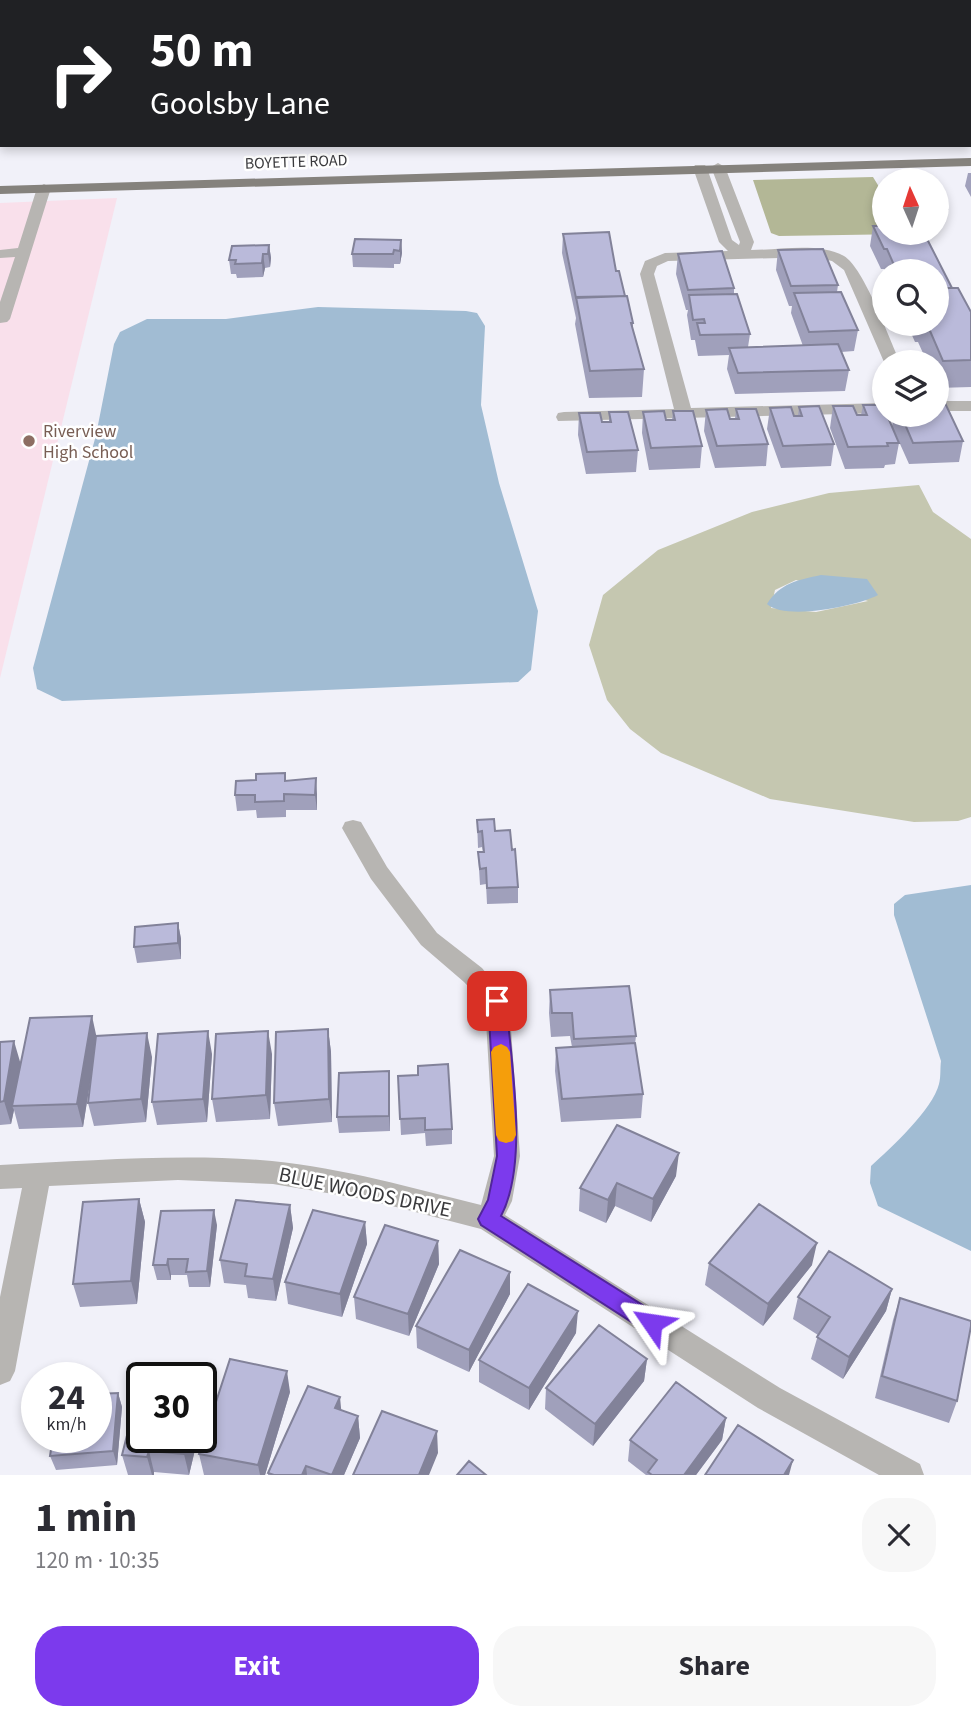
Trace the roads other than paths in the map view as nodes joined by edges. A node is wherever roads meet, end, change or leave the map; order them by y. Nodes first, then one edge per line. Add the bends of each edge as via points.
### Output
1 (971, 148) edge
2 (709, 160) junction
3 (971, 162) edge
4 (349, 166) dead end
5 (0, 176) edge
6 (43, 181) junction
7 (0, 190) edge
8 (23, 252) junction
9 (0, 254) edge
10 (742, 255) junction
11 (1, 322) edge
12 (887, 350) edge
13 (949, 406) edge
14 (971, 406) edge
15 (872, 408) edge
16 (684, 414) junction
17 (564, 417) dead end
18 (353, 828) dead end
19 (38, 1175) junction
20 (0, 1177) edge
21 (488, 1219) junction
22 (0, 1371) edge
23 (909, 1475) edge

1 - 2 main road via 896,150 863,157
2 - 3 main road, BOYETTE ROAD
2 - 6 main road, BOYETTE ROAD
2 - 10 street via 726,242
4 - 6 main road via 303,173
5 - 6 main road, BOYETTE ROAD
6 - 7 main road, BOYETTE ROAD
6 - 8 street
8 - 9 street
8 - 11 street
10 - 12 street via 813,253 845,262
10 - 16 street via 665,257 647,269
13 - 14 street
15 - 16 street
16 - 17 street
18 - 21 street via 379,873 429,939 497,1001 508,1156 498,1201
19 - 20 street, BLUE WOODS DRIVE
19 - 21 street, BLUE WOODS DRIVE via 178,1170 273,1173 369,1188
19 - 22 street
21 - 23 street, BLUE WOODS DRIVE via 769,1398

